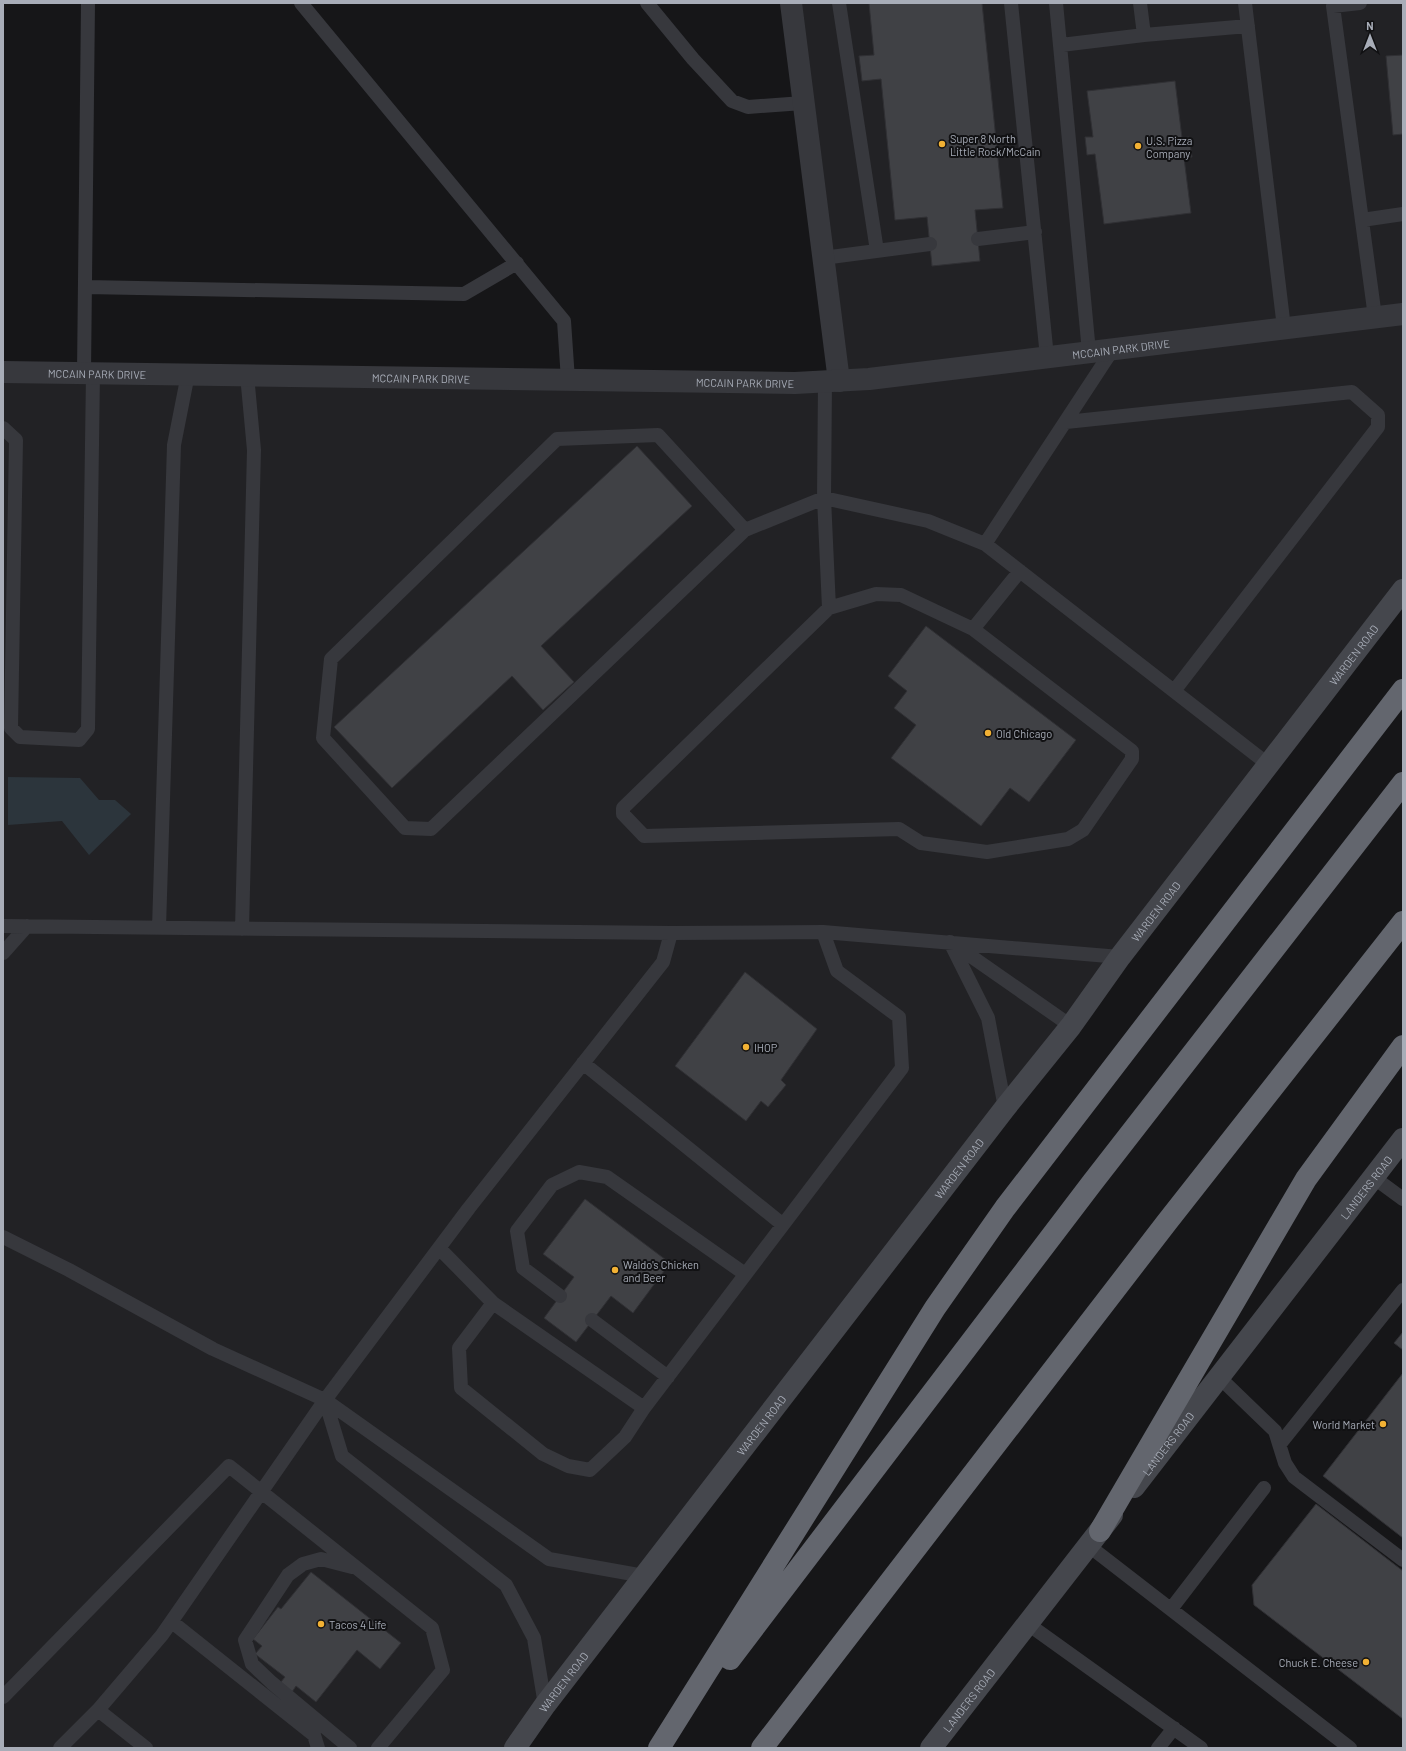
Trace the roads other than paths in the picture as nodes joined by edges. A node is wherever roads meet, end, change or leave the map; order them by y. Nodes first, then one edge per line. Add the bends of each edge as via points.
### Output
1 (88, 3) edge
2 (301, 3) edge
3 (647, 3) edge
4 (791, 3) edge
5 (839, 3) edge
6 (1012, 3) edge
7 (1056, 3) edge
8 (1140, 3) edge
9 (1245, 3) edge
10 (1360, 3) edge
11 (1248, 26) junction
12 (1144, 35) junction
13 (1061, 44) junction
14 (804, 103) junction
15 (1403, 214) edge
16 (1362, 220) junction
17 (1035, 232) junction
18 (978, 239) dead end
19 (930, 244) dead end
20 (877, 250) junction
21 (823, 258) junction
22 (517, 263) junction
23 (86, 287) junction
24 (1403, 314) edge
25 (1375, 317) junction
26 (1284, 328) junction
27 (1113, 349) junction
28 (1090, 352) junction
29 (1047, 357) junction
30 (3, 372) edge
31 (89, 373) junction
32 (188, 374) junction
33 (247, 375) junction
34 (568, 380) junction
35 (832, 381) junction
36 (1066, 422) junction
37 (3, 428) edge
38 (824, 498) junction
39 (745, 530) junction
40 (985, 544) junction
41 (1020, 571) junction
42 (1403, 590) edge
43 (829, 608) junction
44 (973, 629) junction
45 (1403, 690) edge
46 (1174, 691) junction
47 (1269, 764) junction
48 (1403, 783) edge
49 (1403, 922) edge
50 (3, 926) edge
51 (27, 926) junction
52 (159, 928) junction
53 (242, 929) junction
54 (823, 932) junction
55 (671, 933) junction
56 (950, 942) junction
57 (3, 952) edge
58 (1120, 957) junction
59 (1071, 1026) junction
60 (1403, 1046) edge
61 (583, 1063) junction
62 (1004, 1108) junction
63 (1403, 1139) edge
64 (1373, 1177) junction
65 (1403, 1198) edge
66 (782, 1224) junction
67 (3, 1237) edge
68 (439, 1248) junction
69 (745, 1274) junction
70 (1403, 1290) edge
71 (560, 1296) dead end
72 (493, 1303) junction
73 (592, 1320) dead end
74 (668, 1377) junction
75 (1219, 1377) junction
76 (325, 1400) junction
77 (644, 1408) junction
78 (1280, 1444) junction
79 (1264, 1488) dead end
80 (262, 1492) junction
81 (1095, 1538) junction
82 (1403, 1560) edge
83 (357, 1568) junction
84 (644, 1576) junction
85 (1170, 1609) junction
86 (172, 1622) junction
87 (1028, 1624) junction
88 (3, 1697) edge
89 (545, 1705) junction
90 (98, 1710) junction
91 (1174, 1728) junction
92 (60, 1748) edge
93 (146, 1748) edge
94 (318, 1748) edge
95 (350, 1748) edge
96 (378, 1748) edge
97 (515, 1748) edge
98 (661, 1748) edge
99 (762, 1748) edge
100 (931, 1748) edge
101 (1158, 1748) edge
102 (1201, 1748) edge
103 (1350, 1748) edge

1 - 23 lane
2 - 22 lane
3 - 14 lane via 732,101 748,107
4 - 14 street
5 - 20 lane
6 - 17 lane
7 - 13 lane
8 - 12 lane
9 - 11 lane
10 - 16 lane via 1333,6
11 - 12 lane
11 - 26 lane
12 - 13 lane
13 - 28 lane
14 - 21 street
15 - 16 lane
16 - 25 lane
17 - 18 lane
17 - 29 lane
19 - 20 lane
20 - 21 lane
21 - 35 street
22 - 23 lane via 464,294
22 - 34 lane via 564,321
23 - 31 lane
24 - 25 street, MCCAIN PARK DRIVE
25 - 26 street, MCCAIN PARK DRIVE
26 - 27 street, MCCAIN PARK DRIVE
27 - 28 street, MCCAIN PARK DRIVE
27 - 36 lane
28 - 29 street, MCCAIN PARK DRIVE
29 - 35 street, MCCAIN PARK DRIVE
30 - 31 street, MCCAIN PARK DRIVE
31 - 32 street, MCCAIN PARK DRIVE
31 - 37 lane via 88,729 78,740 20,737 11,728 16,440
32 - 33 street, MCCAIN PARK DRIVE
32 - 52 lane via 174,445
33 - 34 street, MCCAIN PARK DRIVE
33 - 53 lane via 254,450
34 - 35 street, MCCAIN PARK DRIVE via 795,383
35 - 38 lane
36 - 40 lane
36 - 46 lane via 1352,392 1378,415 1378,427
38 - 39 lane
38 - 40 lane via 928,521
38 - 43 lane
39 - 39 lane via 431,829 405,828 323,738 331,659 557,439 658,435
40 - 41 lane
41 - 44 lane
41 - 46 lane
42 - 47 main road, WARDEN ROAD
43 - 44 lane via 876,594 901,595
43 - 44 lane via 623,808 623,814 644,836 898,829 921,843 987,852 1068,839 1083,830 1132,759 1132,751
45 - 98 highway via 1010,1202 979,1246 931,1315
46 - 47 lane
47 - 58 main road, WARDEN ROAD
48 - 98 highway via 1092,1184
49 - 99 highway
50 - 51 lane
51 - 52 lane
51 - 57 lane
52 - 53 lane
53 - 55 lane
54 - 55 lane
54 - 56 lane
54 - 66 lane via 837,971 898,1017 902,1068
55 - 61 lane via 663,962
56 - 58 lane
56 - 59 lane
56 - 62 lane via 988,1018
58 - 59 main road, WARDEN ROAD
59 - 62 main road, WARDEN ROAD
60 - 81 highway via 1306,1179
61 - 66 lane
61 - 68 lane
62 - 84 main road, WARDEN ROAD
63 - 64 main road, LANDERS ROAD
64 - 65 lane
64 - 75 main road, LANDERS ROAD
66 - 69 lane
67 - 76 lane via 213,1349
68 - 72 lane
68 - 76 lane
69 - 71 lane via 607,1177 579,1172 552,1184 517,1231 523,1268
69 - 74 lane
70 - 78 lane
72 - 77 lane
72 - 77 lane via 459,1348 461,1388 543,1454 568,1466 590,1470 625,1437
73 - 74 lane
74 - 77 lane
75 - 78 lane via 1275,1431
75 - 81 main road, LANDERS ROAD
76 - 80 lane
76 - 84 lane via 549,1559
76 - 89 lane via 342,1456 506,1585 534,1638
78 - 82 lane via 1285,1463 1294,1477
79 - 85 lane
80 - 83 lane
80 - 86 lane
80 - 88 lane via 229,1466
81 - 85 lane
81 - 87 main road, LANDERS ROAD
83 - 95 lane via 321,1559 303,1564 288,1575 244,1640 252,1664
83 - 96 lane via 432,1628 443,1670
84 - 89 main road, WARDEN ROAD
85 - 103 lane
86 - 90 lane
86 - 94 lane via 314,1735
87 - 91 lane
87 - 100 main road, LANDERS ROAD
89 - 97 main road, WARDEN ROAD
90 - 92 lane
90 - 93 lane
91 - 101 lane
91 - 102 lane

